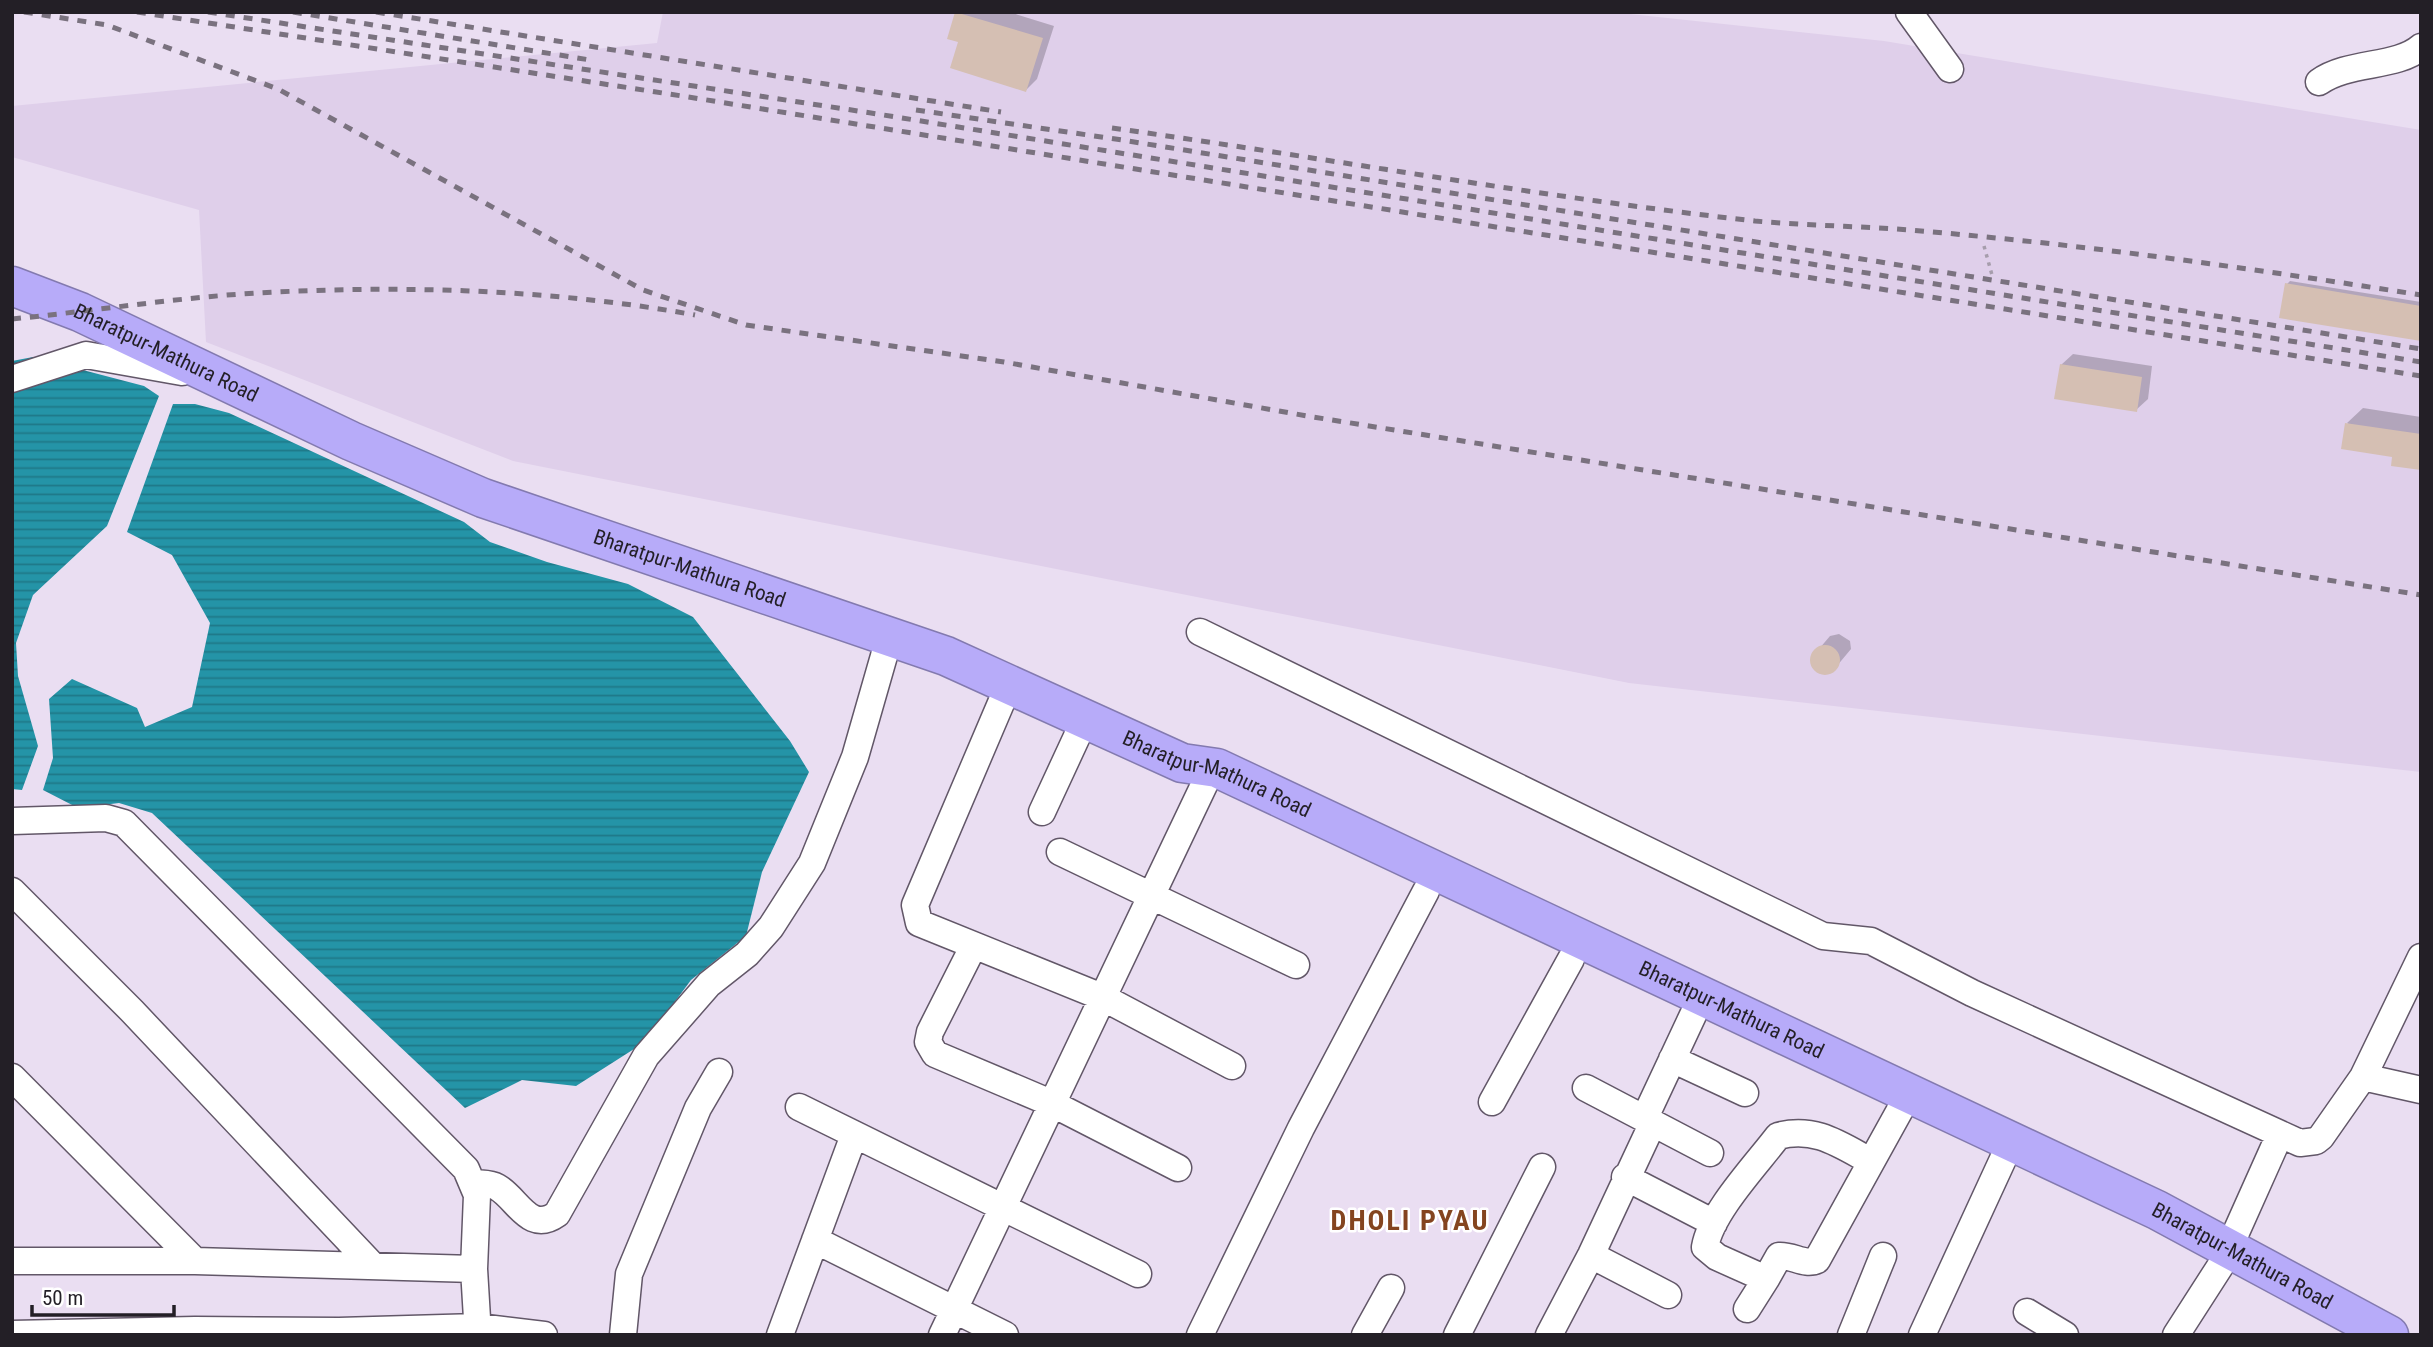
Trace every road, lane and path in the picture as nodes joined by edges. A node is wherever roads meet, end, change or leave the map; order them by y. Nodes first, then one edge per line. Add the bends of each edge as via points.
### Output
1 (1909, 12) edge
2 (2421, 47) edge
3 (1950, 69) dead end
4 (2319, 82) dead end
5 (1984, 246) dead end
6 (1992, 275) dead end
7 (12, 286) edge
8 (12, 379) edge
9 (222, 379) junction
10 (1199, 632) dead end
11 (890, 635) junction
12 (1010, 682) junction
13 (1086, 717) junction
14 (1194, 773) junction
15 (1042, 812) dead end
16 (12, 821) edge
17 (1060, 852) dead end
18 (12, 891) edge
19 (1426, 891) junction
20 (1149, 897) junction
21 (973, 947) junction
22 (2421, 957) edge
23 (1571, 959) junction
24 (1296, 965) dead end
25 (1101, 997) junction
26 (1693, 1015) junction
27 (1672, 1059) junction
28 (1232, 1066) dead end
29 (719, 1072) dead end
30 (12, 1077) edge
31 (2363, 1077) junction
32 (1857, 1079) junction
33 (1586, 1088) dead end
34 (2421, 1090) edge
35 (1745, 1094) dead end
36 (1492, 1102) dead end
37 (1051, 1103) junction
38 (799, 1107) dead end
39 (1900, 1110) junction
40 (1649, 1122) junction
41 (2280, 1134) junction
42 (854, 1135) junction
43 (1710, 1153) dead end
44 (2004, 1157) junction
45 (1870, 1161) junction
46 (1542, 1167) dead end
47 (1178, 1168) dead end
48 (1625, 1177) junction
49 (474, 1183) junction
50 (1001, 1209) junction
51 (2152, 1219) junction
52 (1714, 1223) junction
53 (815, 1240) junction
54 (1591, 1255) junction
55 (1883, 1256) dead end
56 (2225, 1256) junction
57 (14, 1259) edge
58 (195, 1261) junction
59 (373, 1266) junction
60 (474, 1269) junction
61 (1138, 1274) dead end
62 (1766, 1279) junction
63 (1391, 1288) dead end
64 (1668, 1295) dead end
65 (954, 1308) junction
66 (1747, 1309) dead end
67 (2027, 1312) dead end
68 (478, 1331) edge
69 (2188, 1331) edge
70 (12, 1334) edge
71 (544, 1335) edge
72 (623, 1335) edge
73 (780, 1335) edge
74 (942, 1335) edge
75 (1004, 1335) edge
76 (1200, 1335) edge
77 (1365, 1335) edge
78 (1457, 1335) edge
79 (1549, 1335) edge
80 (1851, 1335) edge
81 (1922, 1335) edge
82 (2065, 1335) edge
83 (2349, 1335) edge
84 (2389, 1335) edge

1 - 3 street
2 - 4 street via 2331,74
5 - 6 path
7 - 9 highway, Bharatpur-Mathura Road via 80,312
8 - 9 street via 86,355
9 - 11 highway, Bharatpur-Mathura Road via 484,498
10 - 41 street via 1811,931 1871,941 1972,993
11 - 12 highway, Bharatpur-Mathura Road
11 - 49 street via 855,757 812,863 771,927 747,954 709,984 646,1056 557,1214 548,1221 534,1219 495,1186
12 - 13 highway, Bharatpur-Mathura Road
12 - 21 street via 915,905 919,923
13 - 14 highway, Bharatpur-Mathura Road
13 - 15 street
14 - 19 highway, Bharatpur-Mathura Road
14 - 20 street
14 - 32 highway, Bharatpur-Mathura Road via 1217,768
16 - 49 street via 91,818 124,823 466,1169
17 - 20 street
18 - 59 street
19 - 23 highway, Bharatpur-Mathura Road
19 - 76 street via 1301,1128
20 - 24 street
20 - 25 street
21 - 25 street
21 - 37 street via 928,1042 936,1054
22 - 31 street
23 - 26 highway, Bharatpur-Mathura Road
23 - 36 street
25 - 28 street
25 - 37 street
26 - 27 street
26 - 32 highway, Bharatpur-Mathura Road
27 - 35 street
27 - 40 street via 1648,1111
29 - 72 street via 698,1108 629,1274
30 - 58 street
31 - 34 street
31 - 41 street via 2316,1141 2300,1143
32 - 39 highway, Bharatpur-Mathura Road
32 - 51 highway, Bharatpur-Mathura Road
33 - 40 street
37 - 47 street
37 - 50 street
38 - 42 street
39 - 44 highway, Bharatpur-Mathura Road
39 - 45 street
40 - 43 street
40 - 48 street via 1649,1131
41 - 56 street
42 - 50 street
42 - 53 street
44 - 51 highway, Bharatpur-Mathura Road
44 - 81 street
45 - 52 street via 1820,1134 1778,1136
45 - 62 street via 1817,1260 1779,1256
46 - 78 street
48 - 52 street
48 - 54 street
49 - 60 street
50 - 61 street
50 - 65 street
51 - 56 highway, Bharatpur-Mathura Road
52 - 62 street via 1705,1247 1709,1252
53 - 65 street
53 - 73 street
54 - 64 street
54 - 79 street
55 - 80 street
56 - 69 street
56 - 83 highway, Bharatpur-Mathura Road
56 - 84 highway, Bharatpur-Mathura Road
57 - 58 street
58 - 59 street
59 - 60 street
60 - 68 street
62 - 66 street
63 - 77 street
65 - 74 street
65 - 75 street
67 - 82 street
68 - 70 street
68 - 71 street

